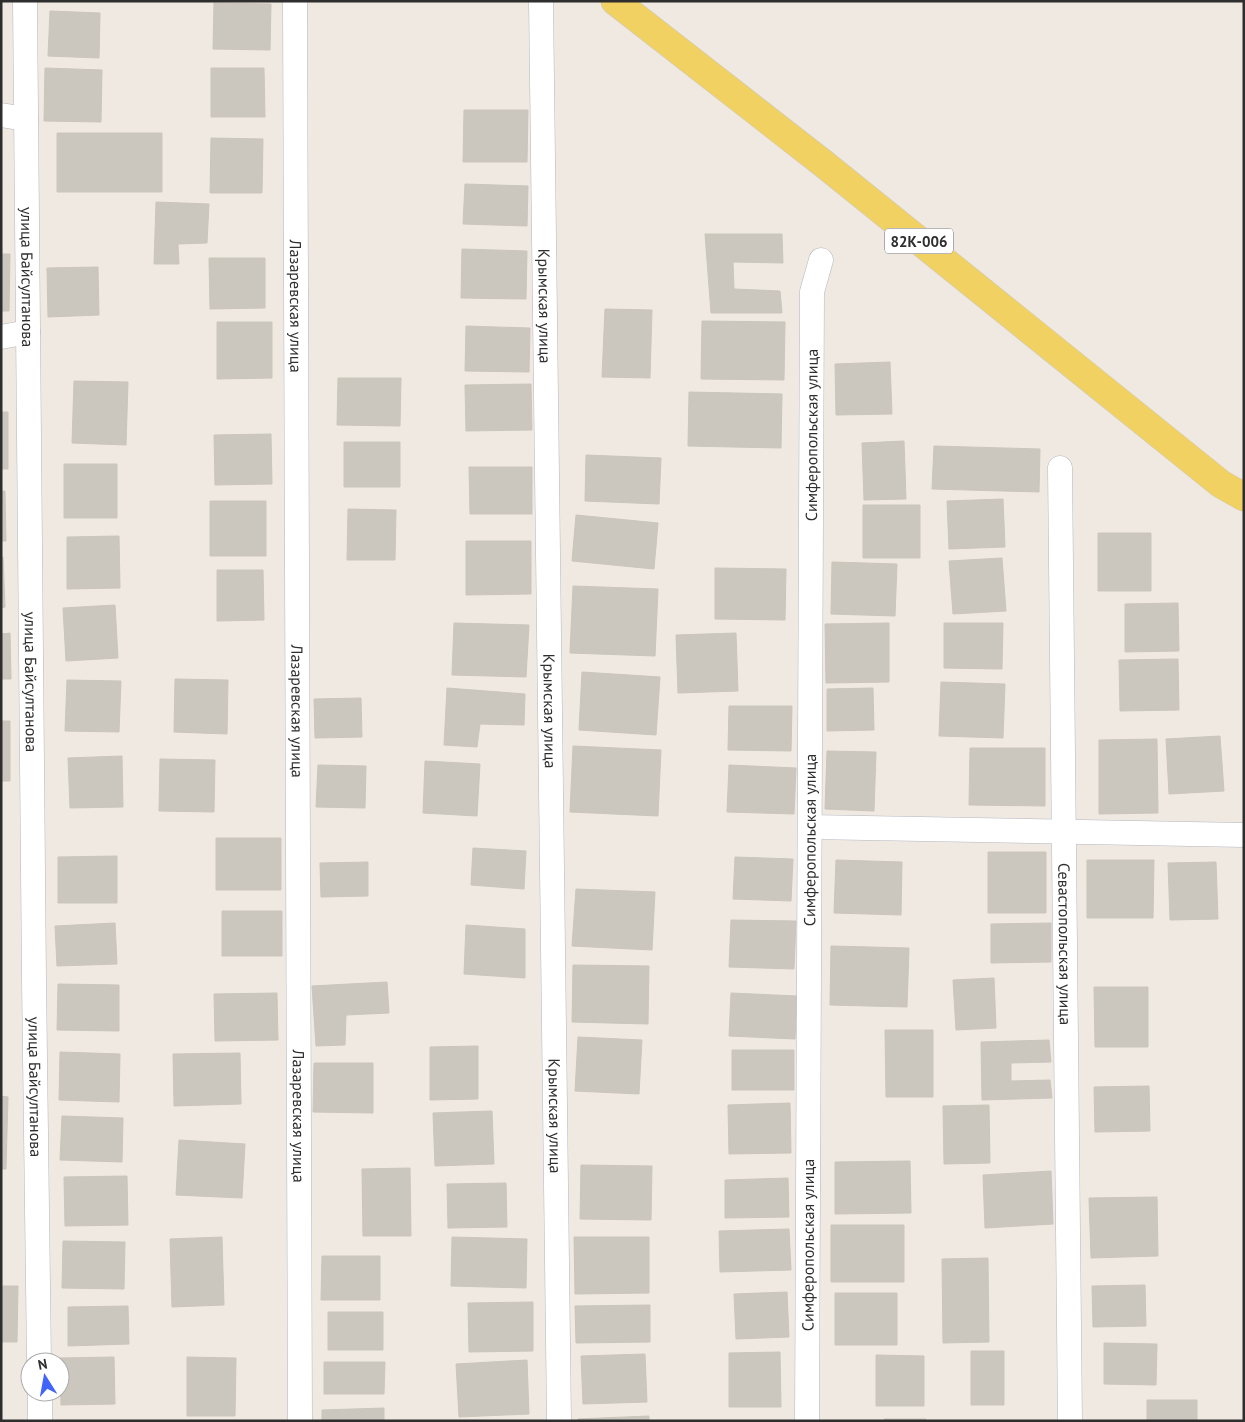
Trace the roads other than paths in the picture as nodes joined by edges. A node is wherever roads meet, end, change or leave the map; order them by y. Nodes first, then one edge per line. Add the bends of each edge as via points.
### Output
1 (25, 1) edge
2 (296, 1) edge
3 (540, 1) edge
4 (615, 1) edge
5 (1, 115) edge
6 (26, 119) junction
7 (821, 260) dead end
8 (28, 332) junction
9 (1, 338) edge
10 (1060, 468) dead end
11 (1232, 490) edge
12 (1244, 516) edge
13 (810, 827) junction
14 (1064, 832) junction
15 (1244, 836) edge
16 (39, 1352) edge
17 (40, 1402) edge
18 (40, 1421) edge
19 (300, 1421) edge
20 (559, 1421) edge
21 (808, 1421) edge
22 (1070, 1421) edge

1 - 6 street, улица Байсултанова
2 - 19 street, Лазаревская улица
3 - 20 street, Крымская улица
4 - 11 main road, 82К-006
5 - 6 street
6 - 8 street, улица Байсултанова
7 - 13 street, Симферопольская улица via 812,292
8 - 9 street
8 - 16 street, улица Байсултанова
10 - 14 street, Севастопольская улица
11 - 12 main road, 82К-006
13 - 14 street
13 - 21 street, Симферопольская улица
14 - 15 street
14 - 22 street, Севастопольская улица
17 - 18 street

